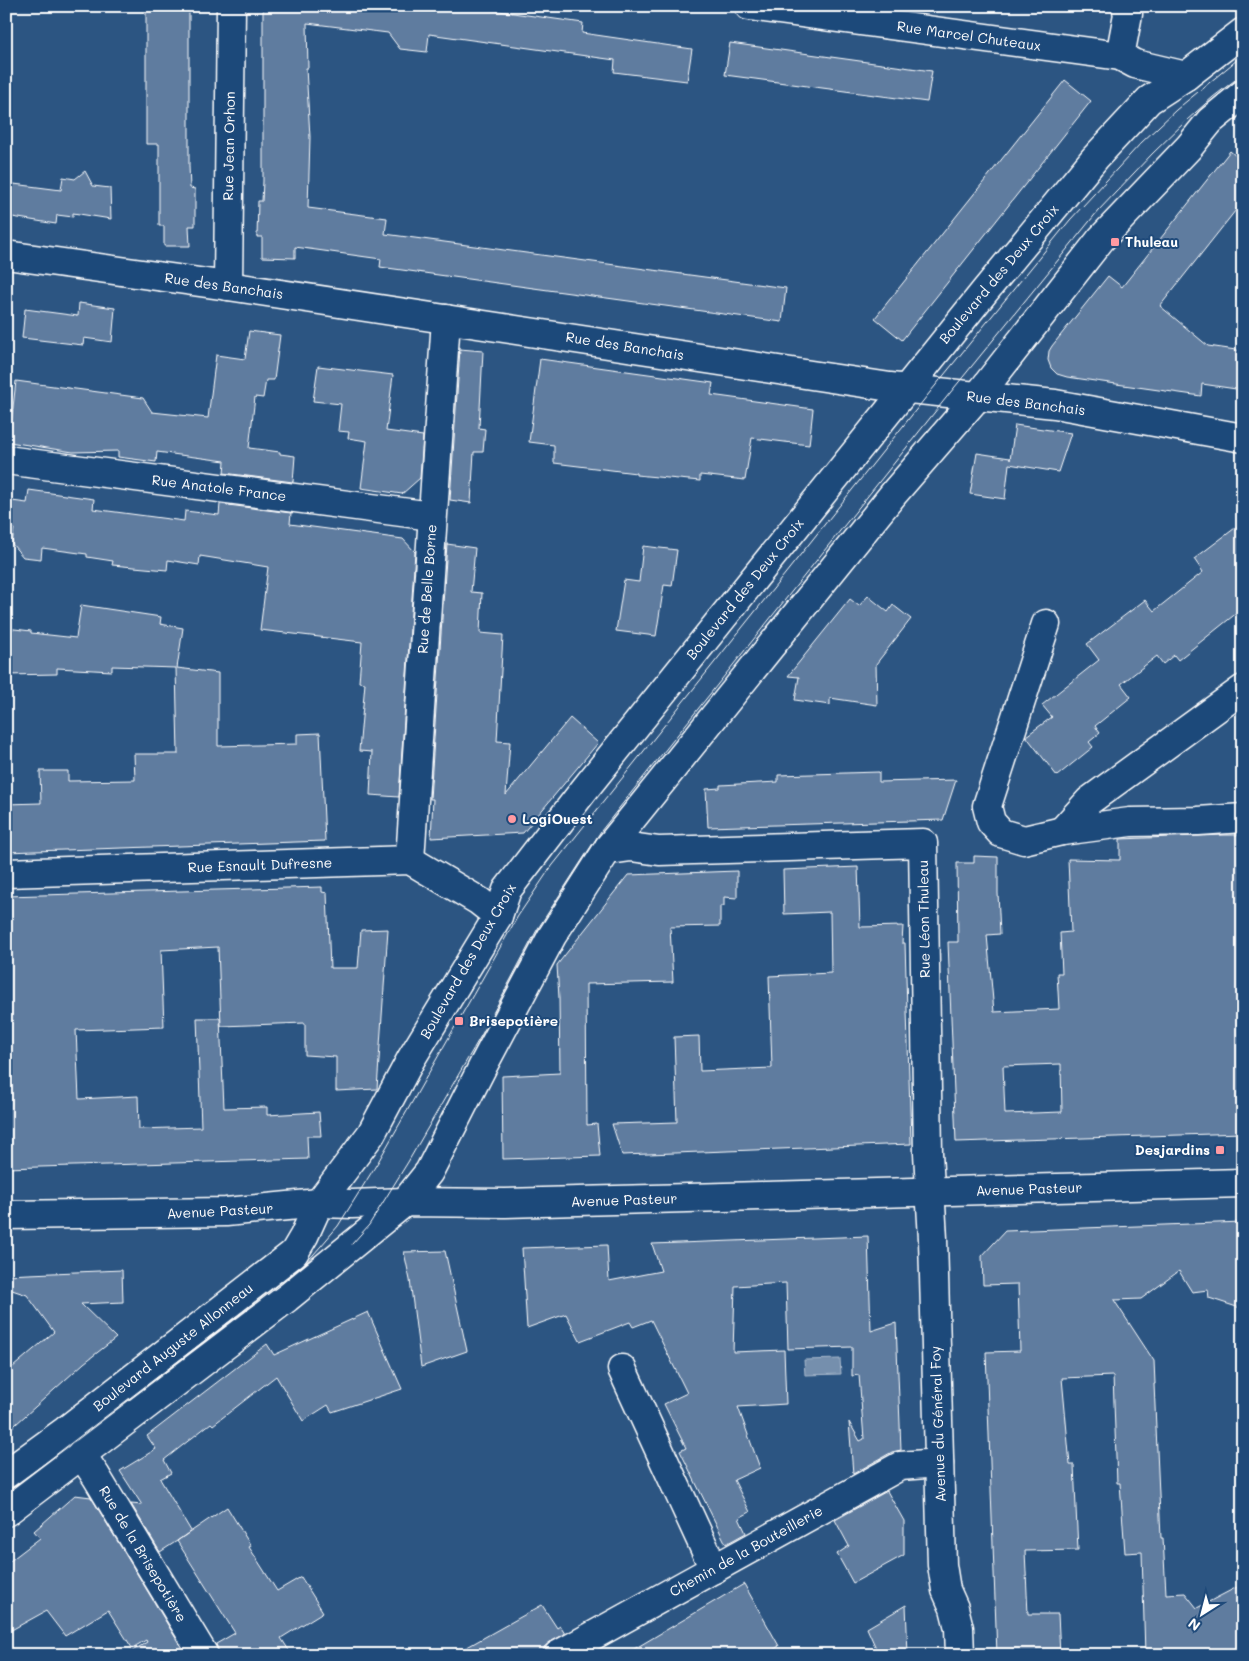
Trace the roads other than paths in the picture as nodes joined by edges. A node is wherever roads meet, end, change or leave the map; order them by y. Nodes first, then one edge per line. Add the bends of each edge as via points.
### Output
1 (230, 6) edge
2 (750, 6) edge
3 (1126, 6) edge
4 (1243, 32) edge
5 (1120, 56) junction
6 (1186, 76) junction
7 (1243, 94) edge
8 (6, 255) edge
9 (228, 286) junction
10 (446, 319) junction
11 (906, 388) junction
12 (978, 396) junction
13 (1243, 438) edge
14 (6, 460) edge
15 (432, 516) junction
16 (1046, 624) dead end
17 (1243, 690) edge
18 (1243, 818) edge
19 (1062, 831) junction
20 (609, 847) junction
21 (410, 860) junction
22 (6, 873) edge
23 (498, 916) junction
24 (1243, 1183) edge
25 (931, 1191) junction
26 (405, 1202) junction
27 (319, 1203) junction
28 (6, 1215) edge
29 (622, 1370) dead end
30 (81, 1454) junction
31 (939, 1463) junction
32 (6, 1474) edge
33 (6, 1512) edge
34 (714, 1569) junction
35 (204, 1655) edge
36 (558, 1655) edge
37 (960, 1655) edge

1 - 9 street, Rue Jean Orhon
2 - 5 street, Rue Marcel Chuteaux
3 - 5 street via 1128,14
4 - 6 street, Boulevard des Deux Croix
5 - 6 street, Rue Marcel Chuteaux via 1135,64
6 - 11 street, Boulevard des Deux Croix via 1149,100 1095,158
7 - 12 street via 1210,121 1101,239
8 - 9 street, Rue des Banchais
9 - 10 street, Rue des Banchais
10 - 11 street, Rue des Banchais
10 - 15 street, Rue de Belle Borne
11 - 12 street, Rue des Banchais
11 - 23 street, Boulevard des Deux Croix via 584,790 507,890
12 - 13 street, Rue des Banchais via 1055,404
12 - 20 street via 895,492
14 - 15 street, Rue Anatole France
15 - 21 street, Rue de Belle Borne
16 - 19 street via 987,806 991,822 1008,835 1024,840
17 - 19 street via 1089,801
18 - 19 street via 1130,822
20 - 25 street, Rue Léon Thuleau via 659,851 923,843
20 - 26 street via 552,936 429,1172
21 - 22 street, Rue Esnault Dufresne
21 - 23 street
23 - 27 street, Boulevard des Deux Croix via 420,1044 371,1134
24 - 25 street, Avenue Pasteur
25 - 26 street, Avenue Pasteur via 505,1203
25 - 31 street, Avenue du Général Foy
26 - 27 street, Avenue Pasteur
26 - 30 street via 287,1298
27 - 28 street, Avenue Pasteur via 226,1212
27 - 32 street, Boulevard Auguste Allonneau via 294,1253
29 - 34 street
30 - 33 street
30 - 35 street, Rue de la Brisepotière
31 - 34 street, Chemin de la Bouteillerie via 900,1466
31 - 37 street, Avenue du Général Foy via 942,1565 946,1590 959,1628
34 - 36 street, Chemin de la Bouteillerie

